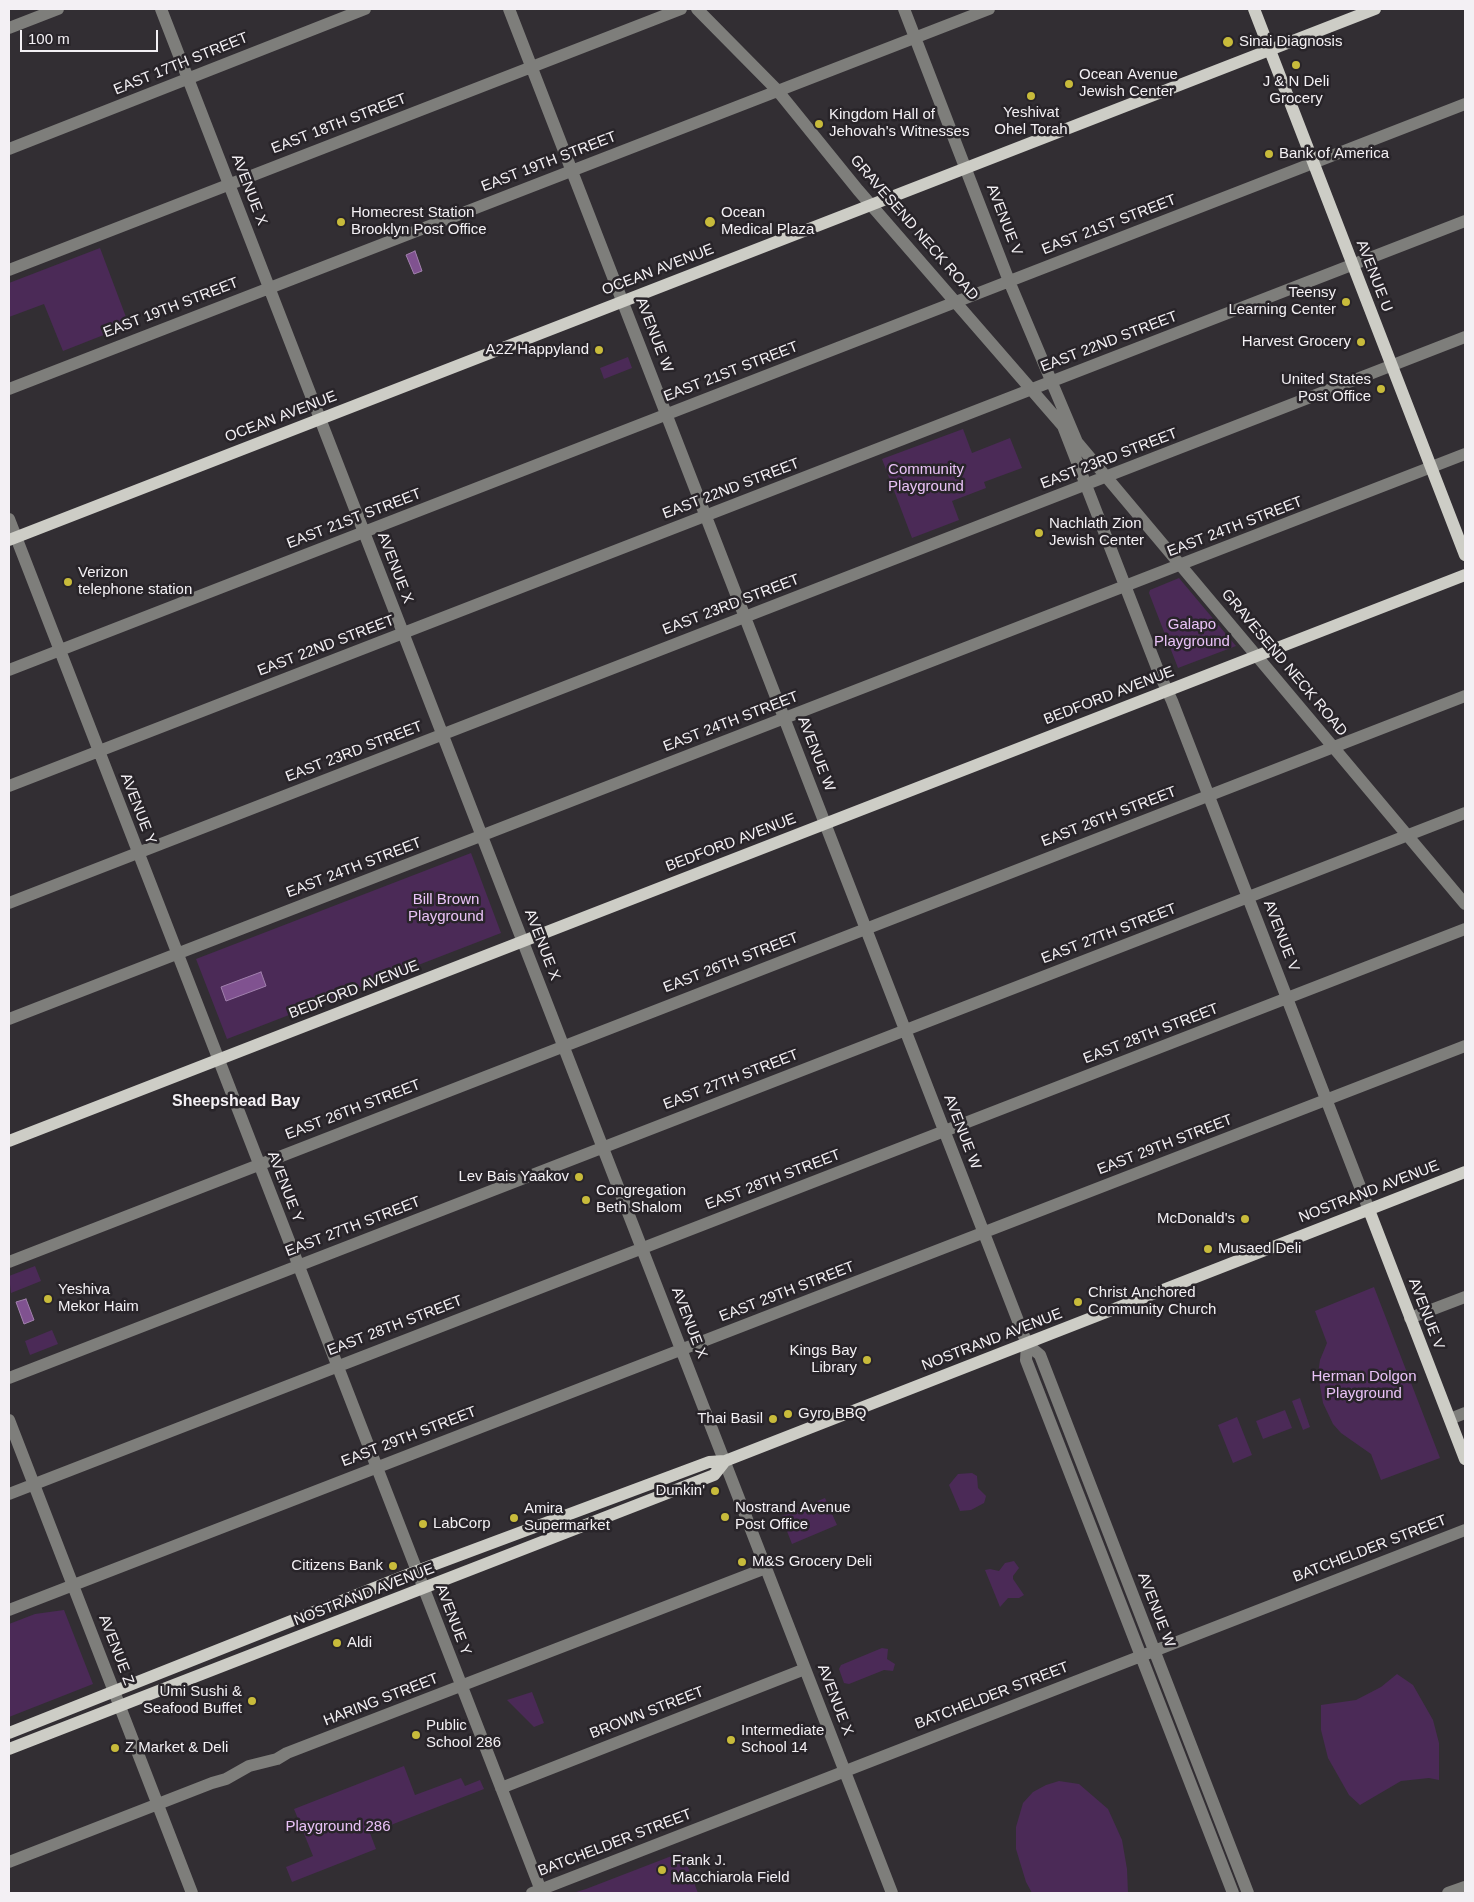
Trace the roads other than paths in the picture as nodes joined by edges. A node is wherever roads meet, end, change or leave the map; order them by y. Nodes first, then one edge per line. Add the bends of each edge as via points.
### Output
1 (58, 9) edge
2 (161, 9) edge
3 (365, 9) edge
4 (509, 9) edge
5 (681, 9) edge
6 (697, 9) edge
7 (904, 9) edge
8 (988, 9) edge
9 (1254, 9) edge
10 (1375, 9) edge
11 (9, 28) edge
12 (915, 38) junction
13 (1270, 49) junction
14 (532, 67) junction
15 (188, 79) junction
16 (777, 90) junction
17 (1465, 104) edge
18 (9, 149) edge
19 (1313, 164) junction
20 (966, 168) junction
21 (572, 170) junction
22 (229, 184) junction
23 (872, 205) junction
24 (1465, 221) edge
25 (1353, 265) junction
26 (9, 270) edge
27 (1010, 281) junction
28 (269, 288) junction
29 (624, 301) junction
30 (957, 302) junction
31 (1465, 337) edge
32 (1392, 366) junction
33 (1051, 382) junction
34 (9, 389) edge
35 (1030, 390) junction
36 (666, 415) junction
37 (320, 419) junction
38 (1063, 426) joint
39 (1077, 442) joint
40 (1465, 454) edge
41 (1431, 467) junction
42 (1106, 478) junction
43 (1086, 485) junction
44 (706, 516) junction
45 (9, 520) edge
46 (364, 532) junction
47 (12, 538) edge
48 (1465, 554) edge
49 (1181, 565) junction
50 (1465, 575) edge
51 (1125, 586) junction
52 (745, 618) junction
53 (403, 634) junction
54 (59, 650) junction
55 (1257, 656) junction
56 (9, 670) edge
57 (1168, 690) junction
58 (1465, 696) edge
59 (784, 719) junction
60 (442, 735) junction
61 (1333, 747) junction
62 (99, 751) junction
63 (9, 786) edge
64 (1209, 796) junction
65 (1465, 813) edge
66 (826, 824) junction
67 (1407, 835) junction
68 (482, 836) junction
69 (138, 853) junction
70 (1248, 897) junction
71 (9, 903) edge
72 (1465, 904) edge
73 (866, 929) junction
74 (1465, 929) edge
75 (523, 941) junction
76 (177, 954) junction
77 (1288, 999) junction
78 (9, 1019) edge
79 (906, 1030) junction
80 (563, 1045) junction
81 (1465, 1046) edge
82 (218, 1060) junction
83 (1327, 1100) junction
84 (945, 1132) junction
85 (9, 1140) edge
86 (603, 1147) junction
87 (259, 1164) junction
88 (1465, 1172) edge
89 (1369, 1210) junction
90 (984, 1233) junction
91 (642, 1248) junction
92 (9, 1262) edge
93 (298, 1266) junction
94 (1465, 1297) edge
95 (1410, 1318) junction
96 (1027, 1344) junction
97 (682, 1350) junction
98 (337, 1366) junction
99 (9, 1378) edge
100 (1465, 1413) edge
101 (1450, 1419) junction
102 (9, 1420) edge
103 (1465, 1459) edge
104 (725, 1462) junction
105 (376, 1467) junction
106 (34, 1484) junction
107 (9, 1494) edge
108 (1465, 1530) edge
109 (766, 1568) junction
110 (417, 1571) junction
111 (73, 1585) junction
112 (424, 1588) junction
113 (9, 1610) edge
114 (1154, 1650) junction
115 (1141, 1655) junction
116 (806, 1669) junction
117 (462, 1686) junction
118 (115, 1692) junction
119 (120, 1706) junction
120 (9, 1733) edge
121 (9, 1749) edge
122 (845, 1771) junction
123 (501, 1788) junction
124 (158, 1804) junction
125 (9, 1862) edge
126 (1465, 1886) edge
127 (538, 1892) edge
128 (192, 1893) edge
129 (892, 1893) edge
130 (1233, 1893) edge
131 (1248, 1893) edge
132 (1448, 1893) edge

1 - 11 street
2 - 15 street, AVENUE X
3 - 15 street, EAST 17TH STREET
4 - 14 street, AVENUE W
5 - 14 street, EAST 18TH STREET
6 - 16 street, GRAVESEND NECK ROAD
7 - 12 street, AVENUE V
8 - 12 street, EAST 19TH STREET
9 - 13 main road, AVENUE U
10 - 13 main road, OCEAN AVENUE
12 - 16 street, EAST 19TH STREET
12 - 20 street, AVENUE V
13 - 19 main road, AVENUE U
13 - 20 main road, OCEAN AVENUE
14 - 21 street, AVENUE W
14 - 22 street, EAST 18TH STREET
15 - 18 street, EAST 17TH STREET
15 - 22 street, AVENUE X
16 - 21 street, EAST 19TH STREET
16 - 23 street, GRAVESEND NECK ROAD
17 - 19 street, EAST 21ST STREET
19 - 25 main road, AVENUE U
19 - 27 street, EAST 21ST STREET
20 - 23 main road, OCEAN AVENUE
20 - 27 street, AVENUE V
21 - 28 street, EAST 19TH STREET
21 - 29 street, AVENUE W
22 - 26 street, EAST 18TH STREET
22 - 28 street, AVENUE X
23 - 29 main road, OCEAN AVENUE
23 - 30 street, GRAVESEND NECK ROAD
24 - 25 street, EAST 22ND STREET
25 - 32 main road, AVENUE U
25 - 33 street, EAST 22ND STREET
27 - 30 street, EAST 21ST STREET
27 - 33 street, AVENUE V
28 - 34 street, EAST 19TH STREET
28 - 37 street, AVENUE X
29 - 36 street, AVENUE W
29 - 37 main road, OCEAN AVENUE
30 - 35 street, GRAVESEND NECK ROAD
30 - 36 street, EAST 21ST STREET
31 - 32 street, EAST 23RD STREET
32 - 41 main road, AVENUE U
32 - 42 street, EAST 23RD STREET
33 - 35 street, EAST 22ND STREET
33 - 39 street, AVENUE V
35 - 38 street, GRAVESEND NECK ROAD
35 - 44 street, EAST 22ND STREET
36 - 44 street, AVENUE W
36 - 46 street, EAST 21ST STREET
37 - 46 street, AVENUE X
37 - 47 main road, OCEAN AVENUE
38 - 43 street, AVENUE V
39 - 42 street, GRAVESEND NECK ROAD
40 - 41 street, EAST 24TH STREET
41 - 48 main road, AVENUE U
41 - 49 street, EAST 24TH STREET
42 - 43 street, EAST 23RD STREET
42 - 49 street, GRAVESEND NECK ROAD
43 - 51 street, AVENUE V
43 - 52 street, EAST 23RD STREET
44 - 52 street, AVENUE W
44 - 53 street, EAST 22ND STREET
45 - 47 street, AVENUE Y
46 - 53 street, AVENUE X
46 - 54 street, EAST 21ST STREET
47 - 54 street, AVENUE Y
49 - 51 street, EAST 24TH STREET
49 - 55 street, GRAVESEND NECK ROAD
50 - 55 main road, BEDFORD AVENUE
51 - 57 street, AVENUE V
51 - 59 street, EAST 24TH STREET
52 - 59 street, AVENUE W
52 - 60 street, EAST 23RD STREET
53 - 60 street, AVENUE X
53 - 62 street, EAST 22ND STREET
54 - 56 street, EAST 21ST STREET
54 - 62 street, AVENUE Y
55 - 57 main road, BEDFORD AVENUE
55 - 61 street, GRAVESEND NECK ROAD
57 - 64 street, AVENUE V
57 - 66 main road, BEDFORD AVENUE
58 - 61 street, EAST 26TH STREET
59 - 66 street, AVENUE W
59 - 68 street, EAST 24TH STREET
60 - 68 street, AVENUE X
60 - 69 street, EAST 23RD STREET
61 - 64 street, EAST 26TH STREET
61 - 67 street, GRAVESEND NECK ROAD
62 - 63 street, EAST 22ND STREET
62 - 69 street, AVENUE Y
64 - 70 street, AVENUE V
64 - 73 street, EAST 26TH STREET
65 - 67 street, EAST 27TH STREET
66 - 73 street, AVENUE W
66 - 75 main road, BEDFORD AVENUE
67 - 70 street, EAST 27TH STREET
67 - 72 street, GRAVESEND NECK ROAD
68 - 75 street, AVENUE X
68 - 76 street, EAST 24TH STREET
69 - 71 street, EAST 23RD STREET
69 - 76 street, AVENUE Y
70 - 77 street, AVENUE V
70 - 79 street, EAST 27TH STREET
73 - 79 street, AVENUE W
73 - 80 street, EAST 26TH STREET
74 - 77 street, EAST 28TH STREET
75 - 80 street, AVENUE X
75 - 82 main road, BEDFORD AVENUE
76 - 78 street, EAST 24TH STREET
76 - 82 street, AVENUE Y
77 - 83 street, AVENUE V
77 - 84 street, EAST 28TH STREET
79 - 84 street, AVENUE W
79 - 86 street, EAST 27TH STREET
80 - 86 street, AVENUE X
80 - 87 street, EAST 26TH STREET
81 - 83 street, EAST 29TH STREET
82 - 85 main road, BEDFORD AVENUE
82 - 87 street, AVENUE Y
83 - 89 street, AVENUE V
83 - 90 street, EAST 29TH STREET
84 - 90 street, AVENUE W
84 - 91 street, EAST 28TH STREET
86 - 91 street, AVENUE X
86 - 93 street, EAST 27TH STREET
87 - 92 street, EAST 26TH STREET
87 - 93 street, AVENUE Y
88 - 89 main road, NOSTRAND AVENUE
89 - 95 main road, AVENUE V
89 - 96 main road, NOSTRAND AVENUE
90 - 96 street, AVENUE W
90 - 97 street, EAST 29TH STREET
91 - 97 street, AVENUE X
91 - 98 street, EAST 28TH STREET
93 - 98 street, AVENUE Y
93 - 99 street, EAST 27TH STREET
94 - 95 street
95 - 101 main road, AVENUE V
96 - 104 main road, NOSTRAND AVENUE
96 - 114 street, AVENUE W via 1040,1355
96 - 115 street, AVENUE W via 1026,1360
97 - 104 street, AVENUE X
97 - 105 street, EAST 29TH STREET
98 - 105 street, AVENUE Y
98 - 106 street, EAST 28TH STREET
100 - 101 street
101 - 103 main road, AVENUE V
102 - 106 street, AVENUE Z
104 - 109 street, AVENUE X
104 - 110 main road, NOSTRAND AVENUE via 709,1462
104 - 112 main road, NOSTRAND AVENUE via 714,1476
105 - 110 street, AVENUE Y
105 - 111 street, EAST 29TH STREET
106 - 107 street, EAST 28TH STREET
106 - 111 street, AVENUE Z
108 - 114 street, BATCHELDER STREET
109 - 116 street, AVENUE X
109 - 117 street, HARING STREET
110 - 112 street, AVENUE Y
110 - 118 main road, NOSTRAND AVENUE
111 - 113 street, EAST 29TH STREET
111 - 118 street, AVENUE Z
112 - 117 street, AVENUE Y
112 - 119 main road, NOSTRAND AVENUE
114 - 115 street, BATCHELDER STREET
114 - 131 street, AVENUE W
115 - 122 street, BATCHELDER STREET
115 - 130 street, AVENUE W
116 - 122 street, AVENUE X
116 - 123 street, BROWN STREET
117 - 123 street, AVENUE Y
117 - 124 street, HARING STREET
118 - 119 street, AVENUE Z
118 - 120 main road, NOSTRAND AVENUE
119 - 121 main road, NOSTRAND AVENUE
119 - 124 street, AVENUE Z
122 - 127 street, BATCHELDER STREET
122 - 129 street, AVENUE X
123 - 127 street, AVENUE Y
124 - 125 street, HARING STREET
124 - 128 street, AVENUE Z
126 - 132 street

